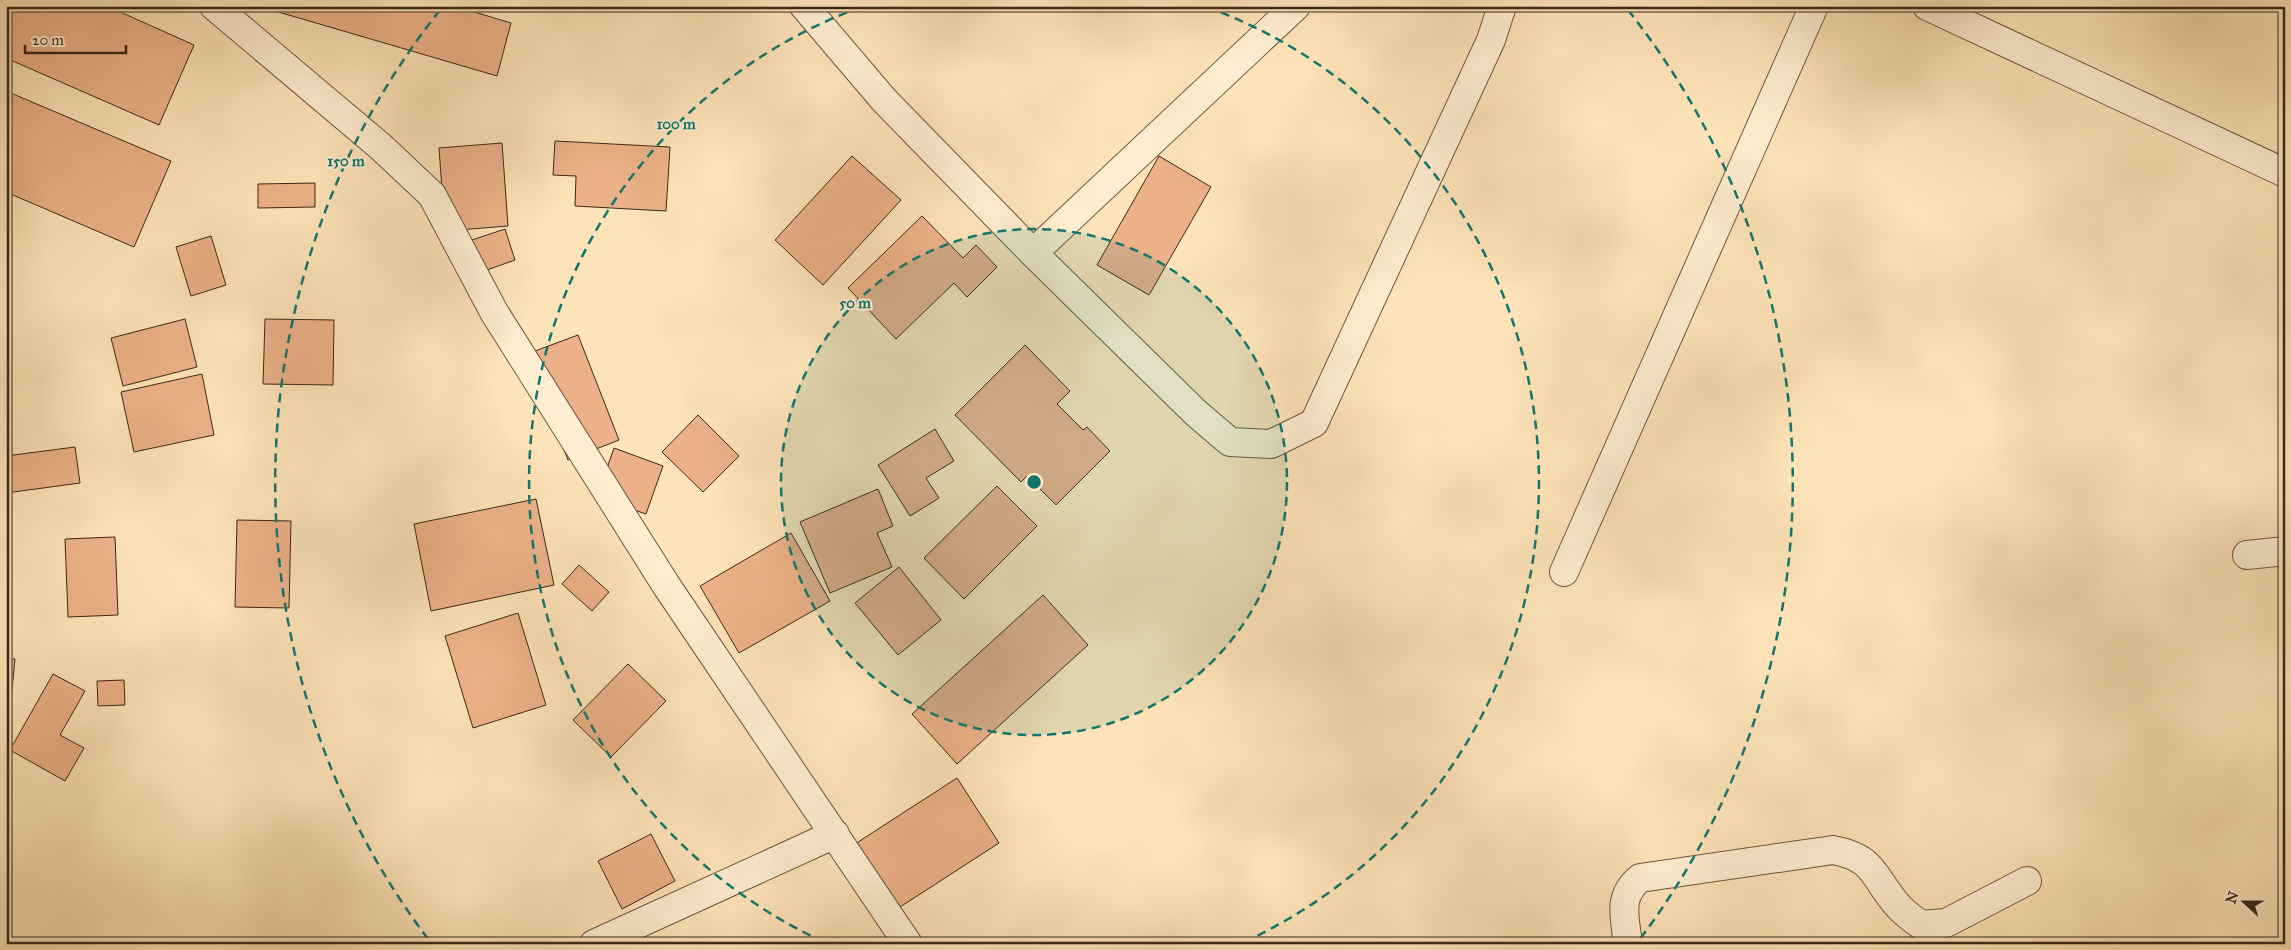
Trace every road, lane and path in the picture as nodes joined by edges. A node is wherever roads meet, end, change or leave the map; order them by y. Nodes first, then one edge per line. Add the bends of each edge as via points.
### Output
1 (214, 6) edge
2 (804, 6) edge
3 (1296, 6) edge
4 (1502, 6) edge
5 (1814, 6) edge
6 (1927, 6) edge
7 (2285, 173) edge
8 (1033, 253) junction
9 (2285, 551) edge
10 (2247, 556) dead end
11 (1564, 572) dead end
12 (834, 834) junction
13 (2027, 881) dead end
14 (594, 944) edge
15 (908, 944) edge
16 (1628, 944) edge

1 - 12 street via 381,147 432,195 494,312 611,499
2 - 8 street via 884,100
3 - 8 street
4 - 8 street via 1491,40 1314,423 1271,444 1230,442 1196,413
5 - 11 street
6 - 7 street
9 - 10 street
12 - 14 street
12 - 15 street
13 - 16 street via 1946,923 1920,926 1900,908 1866,862 1851,853 1833,850 1640,878 1629,887 1624,904

